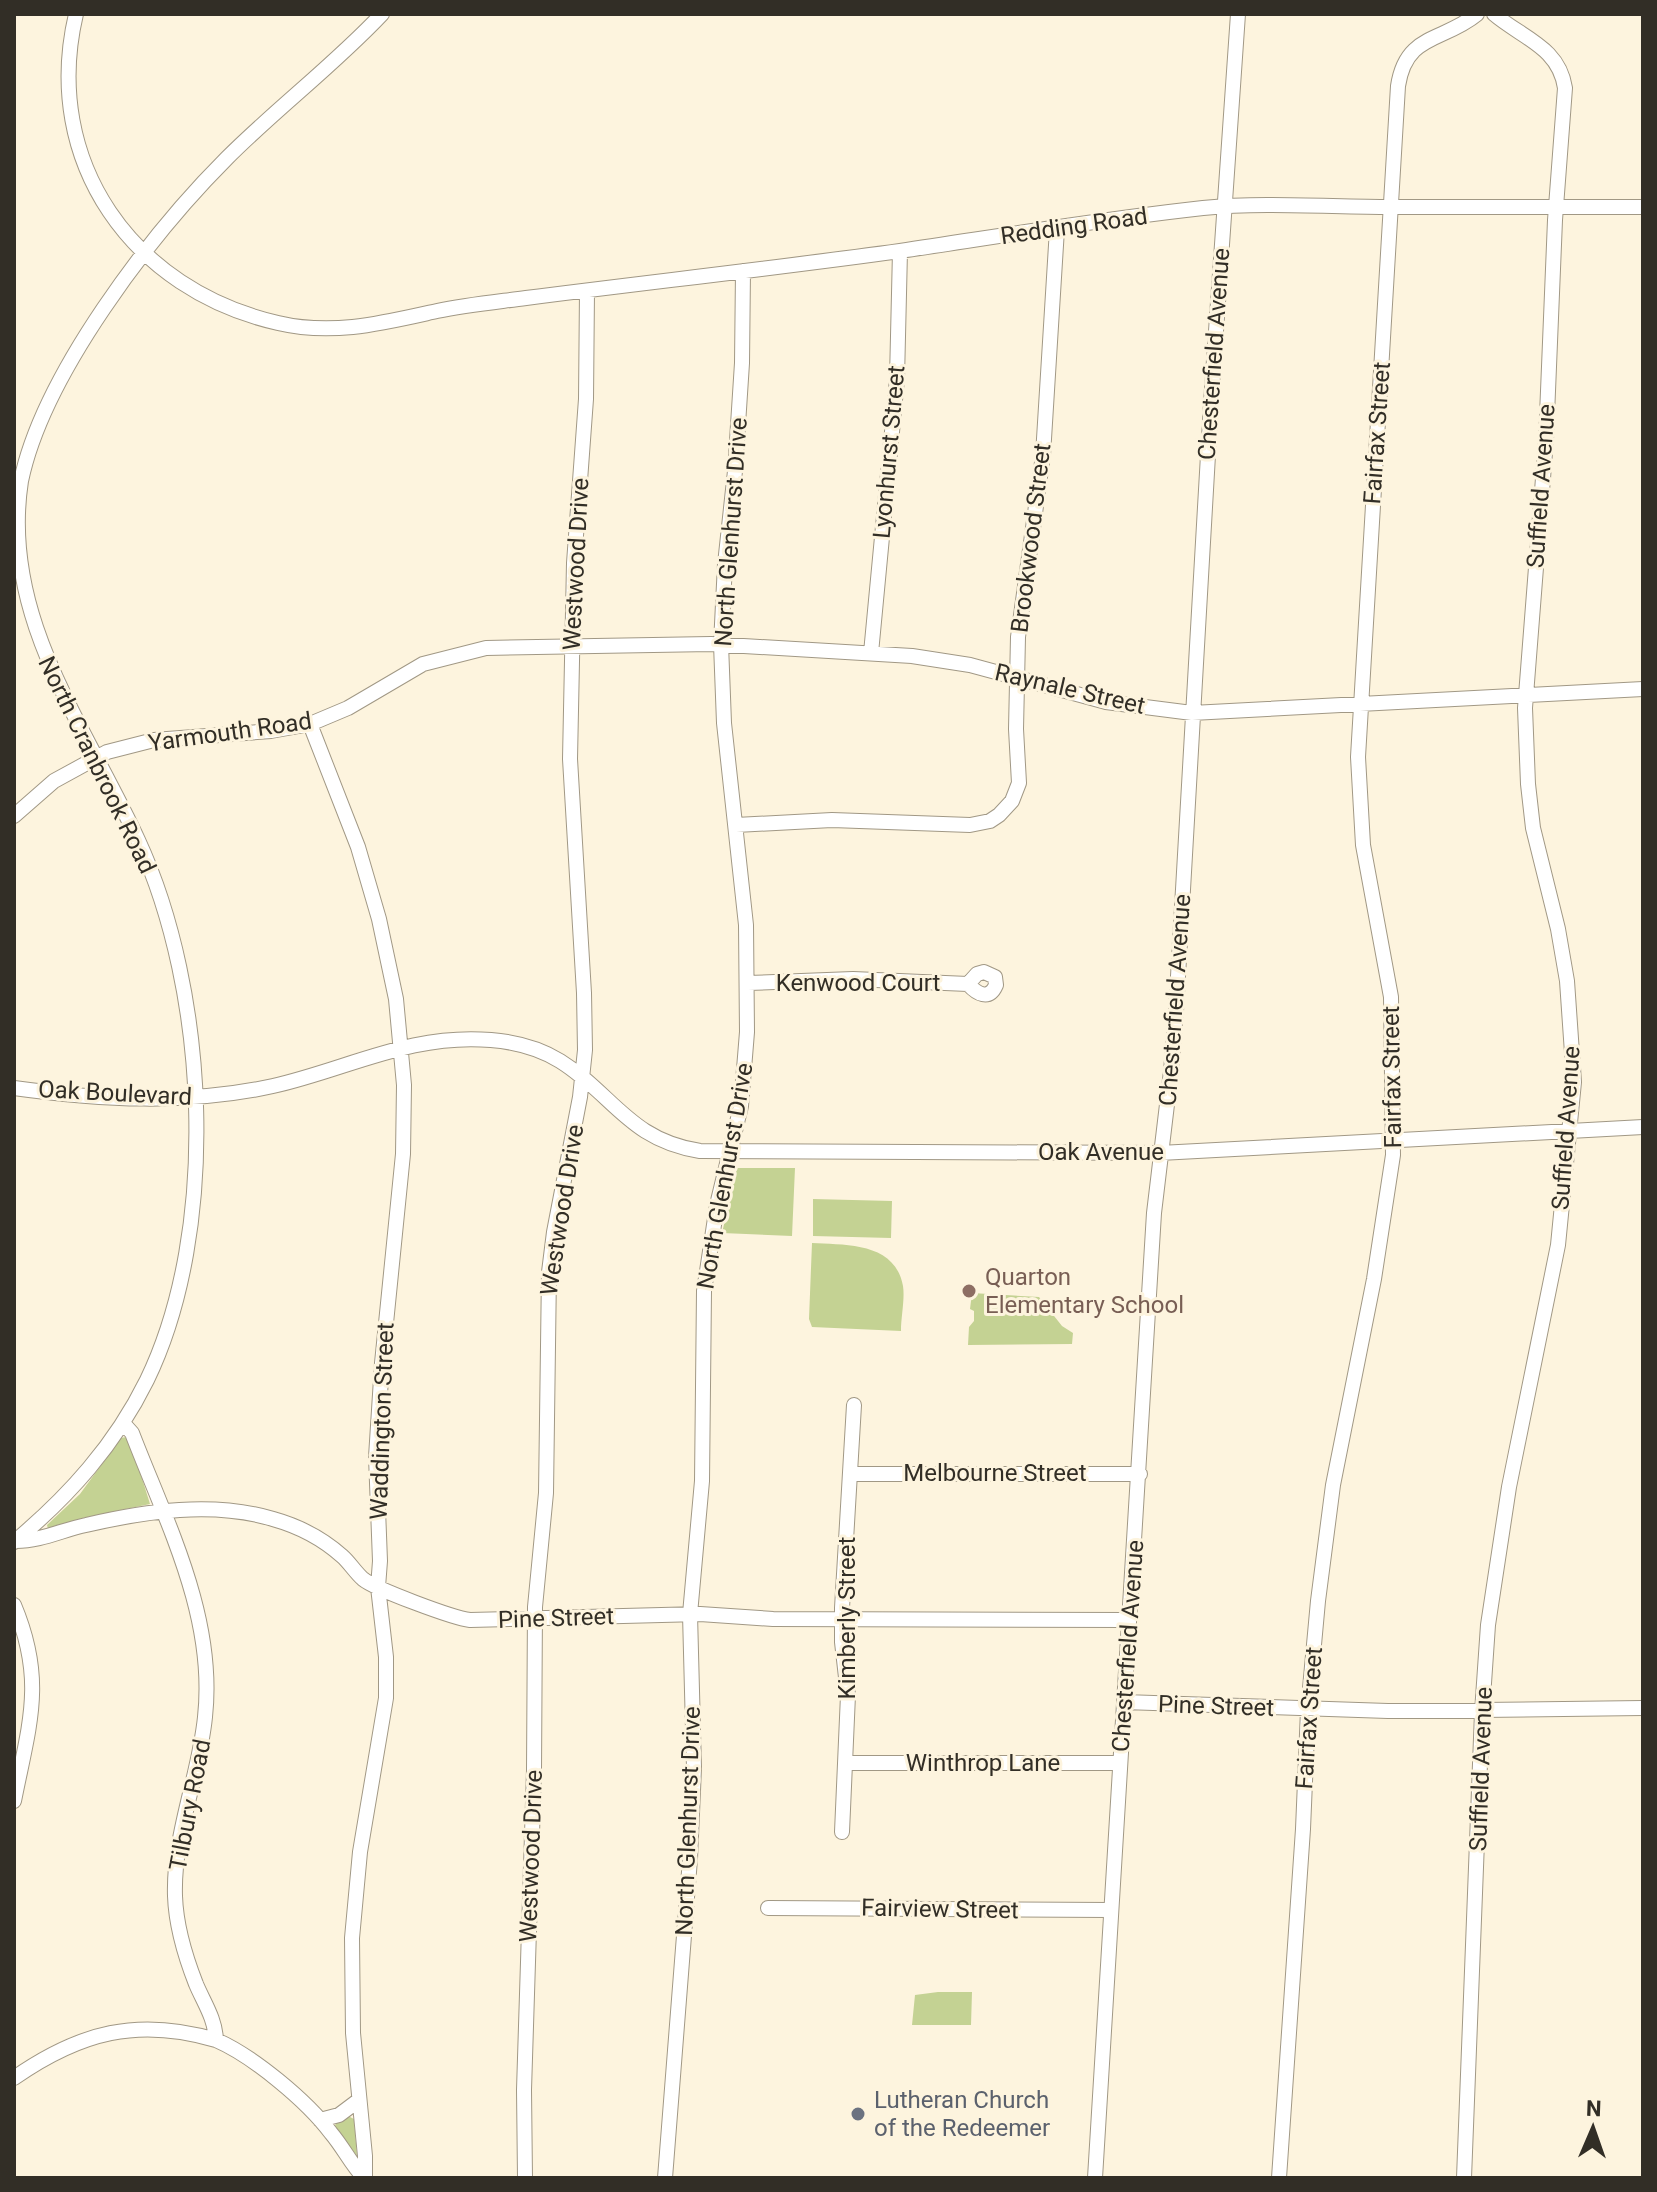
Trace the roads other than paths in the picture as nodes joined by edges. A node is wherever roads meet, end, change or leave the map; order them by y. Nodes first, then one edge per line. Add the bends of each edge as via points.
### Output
1 (76, 14) edge
2 (382, 14) edge
3 (1238, 14) edge
4 (1477, 14) edge
5 (1494, 14) edge
6 (1223, 207) junction
7 (1390, 207) junction
8 (1643, 207) edge
9 (1556, 208) junction
10 (1057, 229) junction
11 (900, 251) junction
12 (144, 256) junction
13 (743, 271) junction
14 (587, 291) junction
15 (16, 497) edge
16 (721, 644) junction
17 (572, 645) junction
18 (499, 647) joint
19 (871, 653) junction
20 (1016, 676) junction
21 (1643, 689) edge
22 (1526, 695) junction
23 (1360, 704) junction
24 (1192, 713) junction
25 (310, 724) junction
26 (95, 758) junction
27 (14, 816) edge
28 (736, 825) junction
29 (748, 983) junction
30 (968, 984) dead end
31 (401, 1047) junction
32 (581, 1079) junction
33 (14, 1088) edge
34 (194, 1098) junction
35 (1643, 1127) edge
36 (1570, 1131) junction
37 (1394, 1140) junction
38 (730, 1152) junction
39 (1160, 1153) junction
40 (854, 1405) dead end
41 (123, 1423) junction
42 (850, 1474) junction
43 (1140, 1474) junction
44 (162, 1512) junction
45 (15, 1542) edge
46 (378, 1587) junction
47 (14, 1605) edge
48 (690, 1614) junction
49 (535, 1618) junction
50 (842, 1619) junction
51 (1129, 1620) junction
52 (1124, 1702) junction
53 (1643, 1708) edge
54 (1308, 1710) junction
55 (1482, 1712) junction
56 (845, 1763) junction
57 (1120, 1763) junction
58 (14, 1801) edge
59 (842, 1832) dead end
60 (768, 1908) dead end
61 (1111, 1910) junction
62 (216, 2040) junction
63 (14, 2078) edge
64 (359, 2100) junction
65 (320, 2120) junction
66 (365, 2178) edge
67 (525, 2178) edge
68 (665, 2178) edge
69 (1095, 2178) edge
70 (1279, 2178) edge
71 (1464, 2178) edge

1 - 12 street, Redding Road via 69,83 81,150 103,202
2 - 12 street, North Cranbrook Road via 223,162
3 - 6 street, Chesterfield Avenue
4 - 7 street, Fairfax Street via 1417,47 1404,61
5 - 9 street, Suffield Avenue via 1544,48 1561,71 1565,97
6 - 7 street, Redding Road
6 - 10 street, Redding Road
6 - 24 street, Chesterfield Avenue
7 - 9 street, Redding Road
7 - 23 street, Fairfax Street
8 - 9 street, Redding Road
9 - 22 street, Suffield Avenue via 1546,440
10 - 11 street, Redding Road
10 - 20 street, Brookwood Street via 1042,466
11 - 13 street, Redding Road
11 - 19 street, Lyonhurst Street via 897,379
12 - 14 street, Redding Road via 218,303 267,321 303,327 367,327 442,310
12 - 15 street, North Cranbrook Road via 59,382
13 - 14 street, Redding Road
13 - 16 street, North Glenhurst Drive via 742,363
14 - 17 street, Westwood Drive
15 - 26 street, North Cranbrook Road via 16,559 27,617
16 - 17 street, Raynale Street
16 - 19 street, Raynale Street
16 - 28 street, North Glenhurst Drive
17 - 18 street, Raynale Street
17 - 32 street, Westwood Drive via 571,788 585,1021
18 - 25 street, Yarmouth Road via 423,664
19 - 20 street, Raynale Street via 949,661
20 - 24 street, Raynale Street via 1106,702
20 - 28 street, Brookwood Street via 1018,789 1007,808 990,821
21 - 22 street, Raynale Street
22 - 23 street, Raynale Street
22 - 36 street, Suffield Avenue via 1533,828 1567,981 1574,1082
23 - 24 street, Raynale Street
23 - 37 street, Fairfax Street via 1358,797 1391,997
24 - 39 street, Chesterfield Avenue via 1176,1011
25 - 26 street, Yarmouth Road via 154,740
25 - 31 street, Waddington Street via 372,893
26 - 27 street, Yarmouth Road via 54,781
26 - 34 street, North Cranbrook Road via 139,843 171,929 190,1023
28 - 29 street, North Glenhurst Drive
29 - 30 street, Kenwood Court via 853,979
29 - 38 street, North Glenhurst Drive via 741,1106
31 - 32 street, Oak Boulevard via 465,1040 510,1042 550,1056
31 - 34 street, Oak Boulevard via 295,1081
31 - 46 street, Waddington Street via 403,1154 376,1457
32 - 38 street, Oak Avenue via 657,1138 693,1150
32 - 49 street, Westwood Drive via 549,1272 547,1467
33 - 34 street, Oak Boulevard via 129,1099
34 - 41 street, North Cranbrook Road via 194,1177 182,1276 158,1353
35 - 36 street, Oak Avenue
36 - 37 street, Oak Avenue
36 - 55 street, Suffield Avenue via 1558,1245 1496,1559
37 - 39 street, Oak Avenue
37 - 54 street, Fairfax Street via 1388,1202 1333,1485
38 - 39 street, Oak Avenue
38 - 48 street, North Glenhurst Drive via 706,1267 702,1481
39 - 43 street, Chesterfield Avenue
40 - 42 street, Kimberly Street
41 - 44 street, Tilbury Road via 132,1433
41 - 45 street, North Cranbrook Road via 72,1489
42 - 43 street, Melbourne Street
42 - 50 street, Kimberly Street
43 - 51 street, Chesterfield Avenue
44 - 45 street, Pine Street
44 - 46 street, Pine Street via 220,1510 274,1519 322,1541
44 - 62 street, Tilbury Road via 191,1586 204,1645 205,1725 183,1823 175,1897 187,1961 215,2023
46 - 49 street, Pine Street via 461,1619
46 - 64 street, Waddington Street via 386,1698 360,1852 352,1938
47 - 58 street via 32,1663 33,1697
48 - 49 street, Pine Street
48 - 50 street, Pine Street
48 - 68 street, North Glenhurst Drive via 691,1829
49 - 67 street, Westwood Drive
50 - 51 street, Pine Street
50 - 56 street, Kimberly Street via 848,1695
51 - 52 street, Chesterfield Avenue
52 - 54 street, Pine Street
52 - 57 street, Chesterfield Avenue
53 - 55 street, Pine Street
54 - 55 street, Pine Street
54 - 70 street, Fairfax Street
55 - 71 street, Suffield Avenue
56 - 57 street, Winthrop Lane
56 - 59 street, Kimberly Street
57 - 61 street, Chesterfield Avenue
60 - 61 street, Fairview Street
61 - 69 street, Chesterfield Avenue
62 - 63 street via 153,2028 113,2032 54,2052
62 - 65 street via 249,2058
64 - 65 street via 339,2115
64 - 66 street, Waddington Street
65 - 66 street

